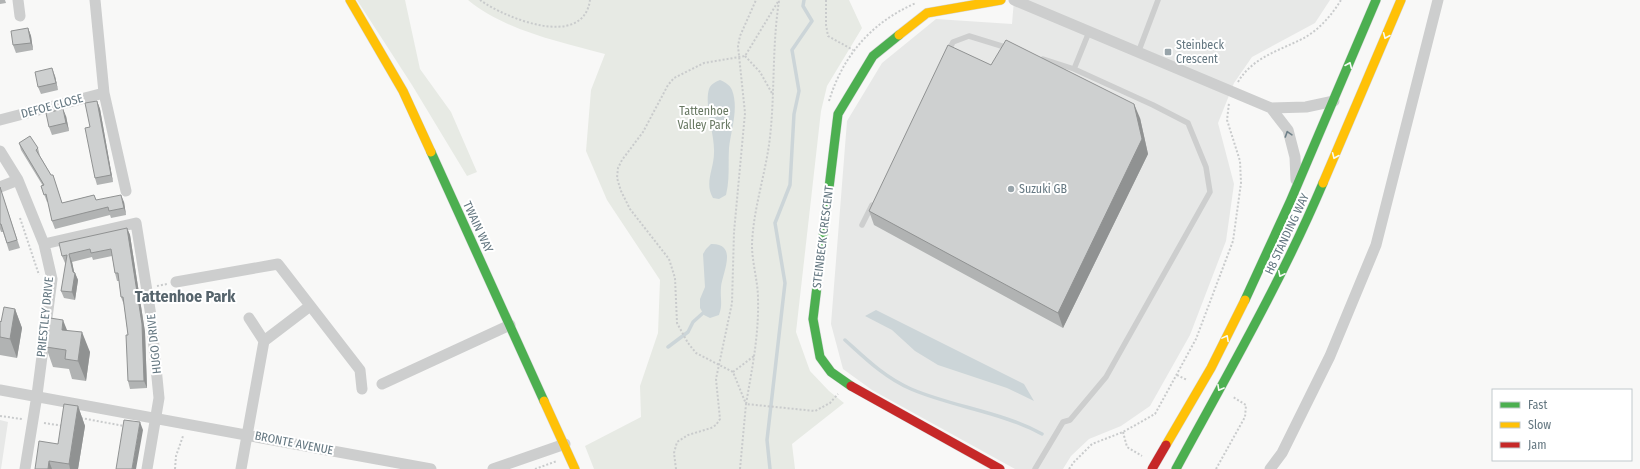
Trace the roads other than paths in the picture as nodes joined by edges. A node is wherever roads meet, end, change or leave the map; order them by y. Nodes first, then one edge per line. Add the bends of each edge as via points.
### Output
1 (18, 0) edge
2 (95, 0) edge
3 (350, 0) edge
4 (1000, 0) edge
5 (1014, 0) edge
6 (1158, 0) edge
7 (1376, 0) edge
8 (1401, 0) edge
9 (1438, 0) edge
10 (20, 16) dead end
11 (1089, 32) junction
12 (1014, 50) edge
13 (1138, 53) junction
14 (946, 56) edge
15 (1036, 57) edge
16 (1074, 69) junction
17 (104, 93) junction
18 (1334, 101) junction
19 (1271, 108) junction
20 (0, 120) edge
21 (0, 151) edge
22 (18, 180) junction
23 (1296, 186) junction
24 (0, 187) edge
25 (126, 191) dead end
26 (876, 196) edge
27 (862, 225) dead end
28 (44, 244) junction
29 (176, 282) road end
30 (310, 306) junction
31 (249, 318) dead end
32 (510, 325) junction
33 (264, 341) junction
34 (382, 384) dead end
35 (362, 389) dead end
36 (0, 390) edge
37 (37, 395) junction
38 (157, 418) junction
39 (247, 434) junction
40 (565, 444) junction
41 (25, 469) edge
42 (147, 469) edge
43 (241, 469) edge
44 (431, 469) edge
45 (493, 469) edge
46 (575, 469) edge
47 (1000, 469) edge
48 (1035, 469) edge
49 (1152, 469) edge
50 (1176, 469) edge
51 (1270, 469) edge

1 - 10 street
2 - 17 street
3 - 32 main road, TWAIN WAY via 403,91
4 - 47 main road, STEINBECK CRESCENT via 927,13 873,56 838,114 813,319 820,357 831,372 860,393
5 - 11 street
6 - 13 lane
18 -> 7 main road, H8 STANDING WAY
8 -> 50 main road, H8 STANDING WAY via 1304,228 1250,338
9 - 51 street via 1376,245 1330,356 1282,453
11 - 13 street
11 - 16 lane
12 - 14 lane via 969,36 953,42
13 - 19 street
15 - 16 lane
16 - 48 lane via 1188,123 1206,167 1210,192 1106,377 1070,420 1063,422
17 - 20 street, DEFOE CLOSE
17 - 25 street
18 - 19 street via 1306,107
18 - 23 main road, H8 STANDING WAY
23 -> 19 street via 1295,157 1288,130
21 - 22 street, PRIESTLEY DRIVE
22 - 24 street
22 - 28 street, PRIESTLEY DRIVE
49 -> 23 main road, H8 STANDING WAY, bridge via 1235,322
26 - 27 lane
28 - 37 street, PRIESTLEY DRIVE via 52,279
28 - 38 street, HUGO DRIVE via 136,223 147,288 159,398
29 - 30 street via 278,264
30 - 33 street
30 - 35 street via 360,370
31 - 33 street
32 - 34 street
32 - 40 main road, TWAIN WAY
33 - 39 street
36 - 37 street, BRONTE AVENUE
37 - 38 street, BRONTE AVENUE
37 - 41 street, PRIESTLEY DRIVE via 27,420
38 - 39 street, BRONTE AVENUE
38 - 42 street
39 - 43 street
39 - 44 street, BRONTE AVENUE
40 - 45 street
40 - 46 main road, TWAIN WAY

